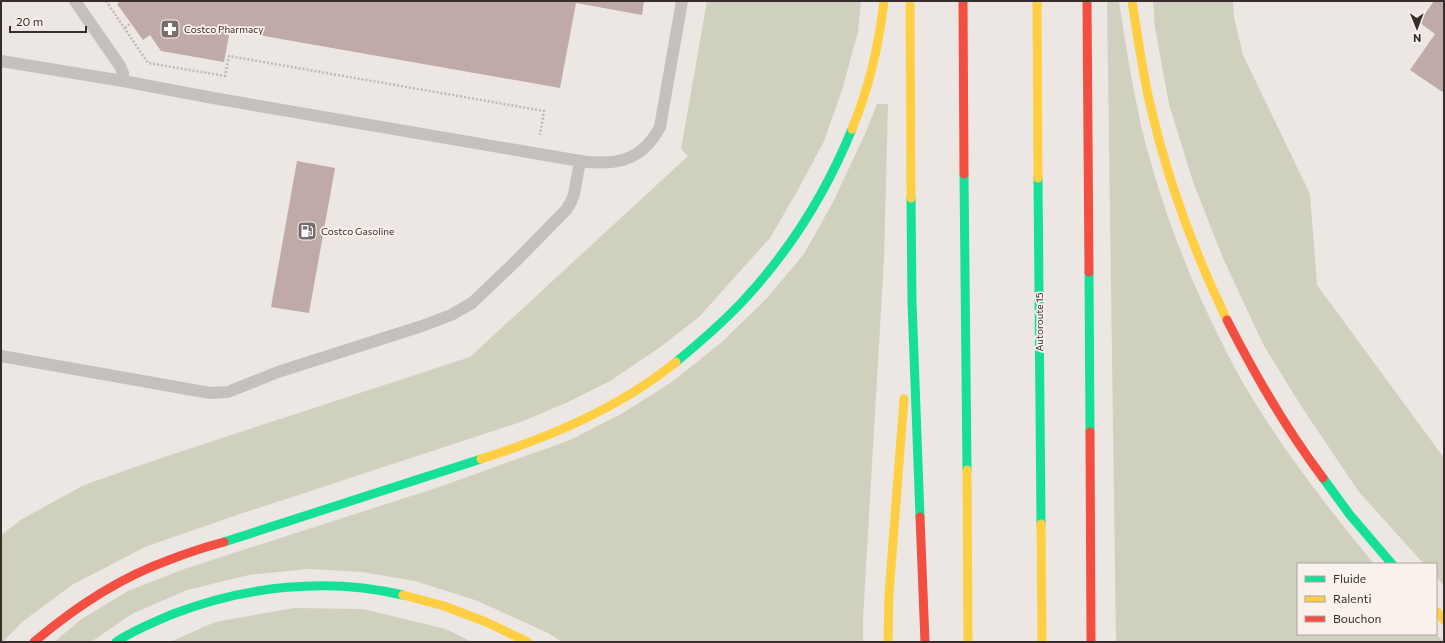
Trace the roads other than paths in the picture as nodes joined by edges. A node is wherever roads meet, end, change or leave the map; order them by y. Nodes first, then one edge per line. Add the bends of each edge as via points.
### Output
1 (75, 1) edge
2 (682, 1) edge
3 (884, 1) edge
4 (910, 1) edge
5 (963, 1) edge
6 (1037, 1) edge
7 (1087, 1) edge
8 (1132, 1) edge
9 (1, 61) edge
10 (123, 81) junction
11 (580, 161) junction
12 (912, 302) junction
13 (1, 356) edge
14 (1391, 563) edge
15 (1437, 612) edge
16 (1444, 620) edge
17 (34, 642) edge
18 (116, 642) edge
19 (528, 642) edge
20 (888, 642) edge
21 (926, 642) edge
22 (968, 642) edge
23 (1042, 642) edge
24 (1091, 642) edge

1 - 10 lane via 120,66
2 - 11 lane via 660,127 655,136 645,147 623,160 611,163
3 - 17 highway via 867,92 821,196 788,246 738,307 678,360 605,408 537,440 186,554 132,576 75,610
4 - 12 highway
5 - 22 highway
6 - 23 highway, Autoroute 15
7 - 24 highway
8 - 14 highway via 1152,113 1166,164 1178,203 1220,307 1251,368 1282,420 1333,493
9 - 10 lane
10 - 11 lane
11 - 13 lane via 574,194 566,210 472,303 434,321 278,372 228,392 210,393
12 - 20 highway via 889,594
12 - 21 highway
15 - 16 highway
18 - 19 highway via 164,618 212,600 263,589 316,585 370,589 427,601 481,620

